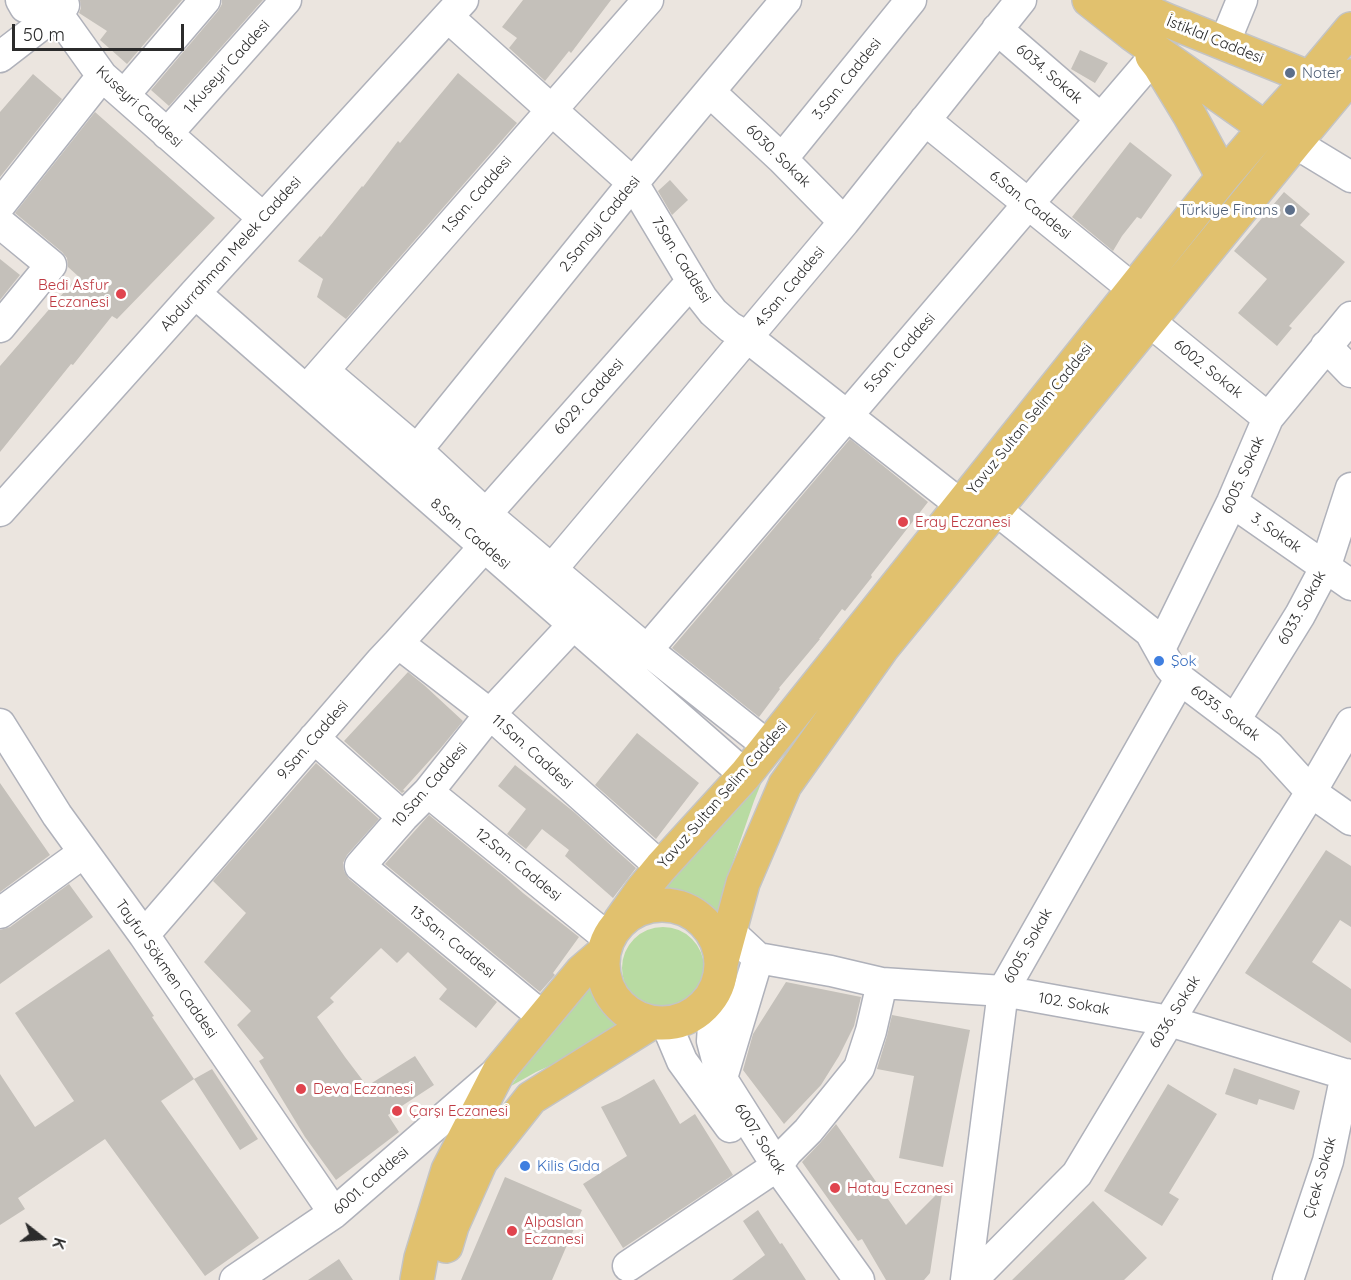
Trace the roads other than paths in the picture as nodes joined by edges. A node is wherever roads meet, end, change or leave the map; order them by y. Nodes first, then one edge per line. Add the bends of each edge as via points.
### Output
1 (21, 0) edge
2 (205, 0) edge
3 (286, 0) edge
4 (648, 0) edge
5 (786, 0) edge
6 (911, 0) edge
7 (1021, 0) edge
8 (1089, 0) edge
9 (1121, 0) edge
10 (1242, 0) edge
11 (62, 7) edge
12 (456, 9) edge
13 (1170, 10) edge
14 (1351, 29) edge
15 (997, 30) junction
16 (1224, 44) junction
17 (1143, 46) junction
18 (0, 57) edge
19 (102, 76) junction
20 (1338, 86) edge
21 (710, 92) junction
22 (124, 95) junction
23 (552, 110) junction
24 (1101, 119) junction
25 (926, 120) junction
26 (1265, 128) junction
27 (167, 134) junction
28 (1295, 143) junction
29 (782, 159) junction
30 (1223, 177) junction
31 (1351, 177) edge
32 (633, 183) junction
33 (1028, 204) junction
34 (0, 205) edge
35 (263, 218) junction
36 (844, 222) junction
37 (0, 223) edge
38 (693, 281) junction
39 (1133, 289) junction
40 (195, 293) junction
41 (1351, 317) edge
42 (1149, 321) junction
43 (0, 327) edge
44 (747, 337) junction
45 (1326, 346) junction
46 (1351, 372) edge
47 (315, 381) junction
48 (847, 415) junction
49 (1268, 418) junction
50 (417, 450) junction
51 (1351, 488) edge
52 (1232, 502) junction
53 (961, 505) junction
54 (995, 509) junction
55 (0, 511) edge
56 (486, 514) junction
57 (484, 547) junction
58 (1325, 568) junction
59 (552, 569) junction
60 (1351, 585) edge
61 (573, 624) junction
62 (398, 643) junction
63 (1160, 649) junction
64 (647, 650) junction
65 (1180, 678) junction
66 (490, 714) junction
67 (1235, 720) junction
68 (1351, 723) edge
69 (0, 724) edge
70 (314, 738) junction
71 (768, 746) junction
72 (745, 775) junction
73 (428, 792) junction
74 (1311, 792) junction
75 (403, 817) junction
76 (1351, 820) edge
77 (83, 853) junction
78 (360, 866) joint
79 (661, 867) junction
80 (0, 913) edge
81 (729, 931) junction
82 (144, 935) junction
83 (611, 937) junction
84 (758, 958) junction
85 (720, 972) junction
86 (882, 983) junction
87 (1003, 991) junction
88 (543, 1017) junction
89 (1169, 1021) junction
90 (658, 1023) junction
91 (499, 1071) junction
92 (1348, 1075) edge
93 (722, 1079) junction
94 (1340, 1167) edge
95 (771, 1171) junction
96 (334, 1213) junction
97 (627, 1266) dead end
98 (851, 1279) edge
99 (235, 1280) edge
100 (417, 1280) edge
101 (438, 1280) edge
102 (966, 1280) edge
103 (972, 1280) edge
104 (1288, 1280) edge

1 - 11 street via 25,7
2 - 22 street
3 - 27 street, 1.Kuseyri Caddesi
4 - 23 street, 1.San. Caddesi
5 - 21 street, 2.Sanayi Caddesi
6 - 29 street, 3.San. Caddesi
7 - 15 street, 4.San. Caddesi
8 - 17 main road
9 - 13 main road, İstiklal Caddesi
10 - 16 street
11 - 18 street
11 - 19 street, Kuseyri Caddesi
12 - 23 street, 7.San. Caddesi
12 - 35 street, Abdurrahman Melek Caddesi
13 - 16 main road, İstiklal Caddesi
14 - 20 main road, Yavuz Sultan Selim Caddesi
15 - 24 street, 6034. Sokak
15 - 25 street, 4.San. Caddesi
16 - 20 main road, İstiklal Caddesi
17 - 24 street, 5.San. Caddesi
17 - 26 main road
17 - 30 main road via 1190,116
19 - 22 street, Kuseyri Caddesi
19 - 34 street
20 - 26 main road, Yavuz Sultan Selim Caddesi
20 - 28 main road, Yavuz Sultan Selim Caddesi
21 - 29 street, 6030. Sokak
21 - 32 street, 2.Sanayi Caddesi
22 - 27 street, Kuseyri Caddesi
23 - 32 street, 7.San. Caddesi
23 - 47 street, 1.San. Caddesi
24 - 33 street, 5.San. Caddesi
25 - 33 street, 6.San. Caddesi
25 - 36 street, 4.San. Caddesi
26 - 28 street
26 - 30 main road, Yavuz Sultan Selim Caddesi
27 - 35 street, Kuseyri Caddesi
28 - 31 street
28 - 42 main road, Yavuz Sultan Selim Caddesi
29 - 36 street, 6030. Sokak
30 - 39 main road, Yavuz Sultan Selim Caddesi
32 - 38 street, 7.San. Caddesi
32 - 50 street, 2.Sanayi Caddesi
33 - 39 street, 6.San. Caddesi
33 - 48 street, 5.San. Caddesi
35 - 40 street, Abdurrahman Melek Caddesi
36 - 44 street, 4.San. Caddesi
37 - 43 street via 51,265
38 - 44 street, 7.San. Caddesi via 713,312
38 - 56 street, 6029. Caddesi
39 - 53 main road, Yavuz Sultan Selim Caddesi
40 - 47 street, 8.San. Caddesi
40 - 55 street, Abdurrahman Melek Caddesi
41 - 45 street, 6005. Sokak
42 - 49 street, 6002. Sokak
42 - 54 main road, Yavuz Sultan Selim Caddesi
44 - 48 street, 7.San. Caddesi
44 - 59 street, 4.San. Caddesi
45 - 46 street
45 - 49 street, 6005. Sokak
47 - 50 street, 8.San. Caddesi
47 - 57 street, 8.San. Caddesi
48 - 53 street, 7.San. Caddesi
48 - 64 street, 5.San. Caddesi
49 - 52 street, 6005. Sokak
50 - 56 street, 8.San. Caddesi
51 - 58 street, 6033. Sokak
52 - 58 street, 3. Sokak
52 - 63 street, 6005. Sokak
53 - 71 main road, Yavuz Sultan Selim Caddesi
54 - 63 street, 6035. Sokak via 1150,632
54 - 81 main road, Yavuz Sultan Selim Caddesi via 883,647 785,785 743,883
56 - 59 street, 8.San. Caddesi
57 - 61 street, 8.San. Caddesi
57 - 62 street, 9.San. Caddesi
58 - 60 street, 3. Sokak
58 - 67 street, 6033. Sokak
59 - 64 street, 8.San. Caddesi
61 - 66 street, 10.San. Caddesi
61 - 72 street, 8.San. Caddesi
62 - 66 street, 11.San. Caddesi
62 - 70 street, 9.San. Caddesi
63 - 65 street, 6035. Sokak
64 - 71 street, 8.San. Caddesi
65 - 67 street, 6035. Sokak
65 - 87 street, 6005. Sokak
66 - 73 street, 10.San. Caddesi
66 - 79 street, 11.San. Caddesi
67 - 74 street, 6035. Sokak via 1270,747
68 - 74 street, 6036. Sokak
69 - 77 street, Tayfur Sökmen Caddesi
70 - 75 street
70 - 82 street, 9.San. Caddesi
71 - 72 main road, Yavuz Sultan Selim Caddesi
72 - 79 main road, Yavuz Sultan Selim Caddesi
73 - 75 street, 10.San. Caddesi
73 - 83 street, 12.San. Caddesi
74 - 76 street, 6035. Sokak
74 - 89 street, 6036. Sokak
75 - 78 street, 10.San. Caddesi
77 - 80 street
77 - 82 street, Tayfur Sökmen Caddesi
78 - 88 street, 13.San. Caddesi
79 - 83 main road, Yavuz Sultan Selim Caddesi
81 - 84 street
81 - 85 main road, Yavuz Sultan Selim Caddesi
82 - 96 street, Tayfur Sökmen Caddesi
83 - 85 main road, Yavuz Sultan Selim Caddesi via 636,910 655,905 675,906 708,927 718,944
83 - 88 main road, Yavuz Sultan Selim Caddesi
83 - 90 main road via 602,968 612,998 636,1018
84 - 86 street, 102. Sokak
84 - 93 street
85 - 90 main road, Yavuz Sultan Selim Caddesi via 712,996 701,1008 687,1018
85 - 93 street, 6007. Sokak via 712,1041
86 - 87 street, 102. Sokak
86 - 95 street via 859,1068
87 - 89 street, 102. Sokak
87 - 102 street, 6005. Sokak
88 - 91 main road, Yavuz Sultan Selim Caddesi
89 - 92 street, 102. Sokak
89 - 103 street, 6036. Sokak via 1077,1174
90 - 95 street, 6007. Sokak via 682,1061
90 - 101 main road, Yavuz Sultan Selim Caddesi via 531,1098 481,1161 452,1226
91 - 96 street, 6001. Caddesi
91 - 100 main road, Yavuz Sultan Selim Caddesi via 447,1170
92 - 94 street, Çiçek Sokak
93 - 95 street, 6007. Sokak
94 - 104 street, Çiçek Sokak
95 - 97 street
95 - 98 street, 6007. Sokak
96 - 99 street, 6001. Caddesi

